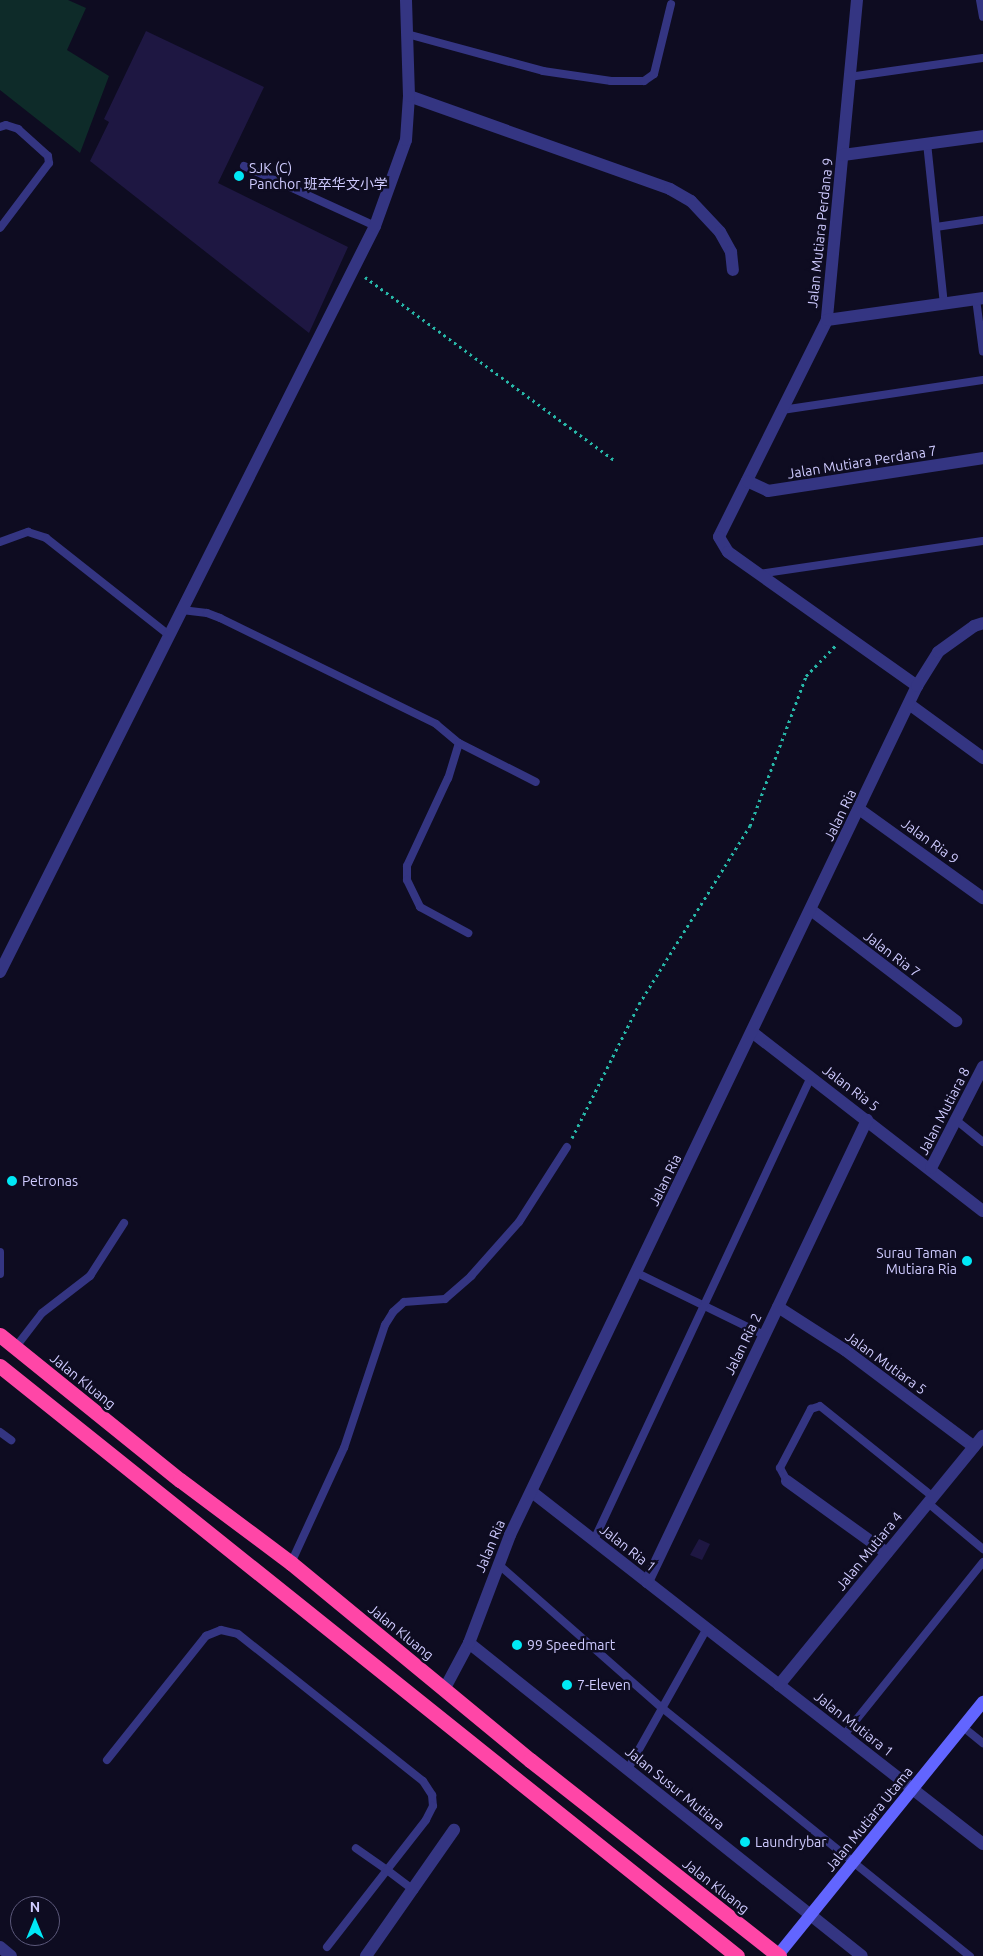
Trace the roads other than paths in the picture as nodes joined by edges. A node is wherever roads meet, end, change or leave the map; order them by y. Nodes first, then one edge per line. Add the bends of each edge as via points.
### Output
1 (406, 0) edge
2 (858, 0) edge
3 (980, 0) edge
4 (671, 4) dead end
5 (983, 17) edge
6 (407, 34) junction
7 (983, 58) edge
8 (849, 77) junction
9 (409, 96) junction
10 (0, 127) edge
11 (983, 136) edge
12 (927, 144) junction
13 (843, 155) junction
14 (244, 166) dead end
15 (983, 220) edge
16 (375, 226) junction
17 (0, 228) edge
18 (936, 228) junction
19 (733, 270) dead end
20 (979, 299) edge
21 (944, 304) junction
22 (827, 320) junction
23 (983, 352) edge
24 (983, 380) edge
25 (782, 410) junction
26 (983, 458) edge
27 (747, 481) junction
28 (983, 541) edge
29 (0, 542) edge
30 (759, 574) junction
31 (182, 610) junction
32 (983, 623) edge
33 (170, 636) junction
34 (918, 686) junction
35 (909, 704) junction
36 (459, 743) junction
37 (983, 758) edge
38 (536, 782) dead end
39 (859, 809) junction
40 (983, 898) edge
41 (811, 910) junction
42 (468, 933) dead end
43 (0, 972) edge
44 (956, 1021) dead end
45 (752, 1032) junction
46 (982, 1070) edge
47 (811, 1076) junction
48 (867, 1120) junction
49 (956, 1120) junction
50 (983, 1142) edge
51 (567, 1147) road end
52 (931, 1168) junction
53 (983, 1211) edge
54 (124, 1223) dead end
55 (0, 1252) edge
56 (637, 1273) junction
57 (0, 1274) edge
58 (703, 1305) junction
59 (778, 1307) junction
60 (0, 1335) edge
61 (764, 1335) junction
62 (15, 1348) junction
63 (0, 1366) edge
64 (0, 1432) edge
65 (983, 1436) edge
66 (11, 1440) dead end
67 (974, 1447) junction
68 (787, 1481) joint
69 (532, 1492) junction
70 (931, 1500) junction
71 (594, 1540) junction
72 (983, 1549) edge
73 (887, 1553) junction
74 (983, 1562) edge
75 (291, 1563) junction
76 (498, 1564) junction
77 (647, 1582) junction
78 (706, 1628) junction
79 (469, 1642) junction
80 (779, 1685) junction
81 (445, 1688) junction
82 (983, 1702) edge
83 (661, 1707) junction
84 (963, 1727) junction
85 (844, 1735) junction
86 (983, 1743) edge
87 (108, 1760) dead end
88 (628, 1769) junction
89 (912, 1789) junction
90 (454, 1830) dead end
91 (983, 1844) edge
92 (356, 1848) dead end
93 (854, 1862) junction
94 (386, 1870) junction
95 (414, 1890) junction
96 (811, 1915) junction
97 (0, 1947) edge
98 (327, 1947) dead end
99 (12, 1956) edge
100 (366, 1956) edge
101 (737, 1956) edge
102 (779, 1956) edge
103 (862, 1956) edge
104 (970, 1956) edge

1 - 6 street
2 - 8 street, Jalan Mutiara Perdana 9
3 - 5 lane
4 - 6 lane via 654,74 644,80 611,81 543,71
6 - 9 street
7 - 8 lane
8 - 13 street, Jalan Mutiara Perdana 9
9 - 16 street via 406,140
9 - 19 street via 670,189 691,202 720,232 731,252
10 - 17 lane via 6,125 18,129 48,156 49,163
11 - 12 street
12 - 13 street
12 - 18 lane
13 - 22 street, Jalan Mutiara Perdana 9
14 - 16 lane
15 - 18 lane
16 - 31 street
18 - 21 lane
20 - 21 street
20 - 23 lane
21 - 22 street
22 - 25 street, Jalan Mutiara Perdana 9
24 - 25 lane
25 - 27 street, Jalan Mutiara Perdana 9
26 - 27 street, Jalan Mutiara Perdana 7 via 768,491
27 - 30 street, Jalan Mutiara Perdana 9 via 720,537 728,552
28 - 30 lane
29 - 33 lane via 28,532 46,538
30 - 34 street
31 - 33 street
31 - 36 lane via 220,618 436,724
32 - 34 street, Jalan Ria via 938,652
33 - 43 street
34 - 35 street, Jalan Ria
35 - 37 street
35 - 39 street, Jalan Ria
36 - 38 lane
36 - 42 lane via 448,778 407,866 407,880 420,906
39 - 40 street, Jalan Ria 9
39 - 41 street, Jalan Ria
41 - 44 street, Jalan Ria 7
41 - 45 street, Jalan Ria
45 - 47 street, Jalan Ria 5
45 - 56 street, Jalan Ria
46 - 49 street, Jalan Mutiara 8
47 - 48 street, Jalan Ria 5
47 - 58 lane
48 - 52 street, Jalan Ria 5
48 - 59 street, Jalan Ria 2
49 - 50 lane
49 - 52 street, Jalan Mutiara 8
51 - 75 lane via 519,1222 471,1276 445,1299 404,1302 393,1312 385,1325 344,1448
52 - 53 street, Jalan Ria 5
54 - 62 lane via 90,1276 42,1314
55 - 57 lane
56 - 58 lane
56 - 69 street, Jalan Ria
58 - 61 lane
58 - 71 lane
59 - 61 street, Jalan Ria 2
59 - 67 street, Jalan Mutiara 5 via 845,1350
60 - 62 highway, Jalan Kluang
61 - 77 street, Jalan Ria 2
62 - 75 highway, Jalan Kluang via 180,1480
63 - 101 highway
64 - 66 lane
65 - 67 street, Jalan Mutiara 4
67 - 70 street, Jalan Mutiara 4
68 - 70 lane via 780,1468 811,1409 820,1406
68 - 73 street
69 - 71 street, Jalan Ria 1
69 - 76 street, Jalan Ria
70 - 72 lane
70 - 73 street, Jalan Mutiara 4
71 - 77 street, Jalan Ria 1
73 - 80 street, Jalan Mutiara 4
74 - 85 lane
75 - 81 highway, Jalan Kluang
76 - 79 street, Jalan Ria
76 - 83 lane
77 - 78 street, Jalan Ria 1
78 - 80 street, Jalan Mutiara 1
78 - 83 lane
79 - 81 street, Jalan Ria
79 - 88 street, Jalan Susur Mutiara
80 - 85 street, Jalan Mutiara 1
81 - 102 highway, Jalan Kluang
82 - 84 street, Jalan Mutiara Utama
83 - 88 lane
83 - 93 lane
84 - 86 lane
84 - 89 street, Jalan Mutiara Utama
85 - 89 street, Jalan Mutiara 1
87 - 94 lane via 206,1636 221,1630 238,1634 423,1781 432,1796 433,1806
88 - 96 street, Jalan Susur Mutiara
89 - 91 street, Jalan Mutiara 1
89 - 93 street, Jalan Mutiara Utama
90 - 95 street
92 - 94 lane
93 - 96 street, Jalan Mutiara Utama
93 - 104 lane
94 - 95 lane
94 - 98 lane
95 - 100 street
96 - 102 street, Jalan Mutiara Utama
96 - 103 street, Jalan Susur Mutiara
97 - 99 street

